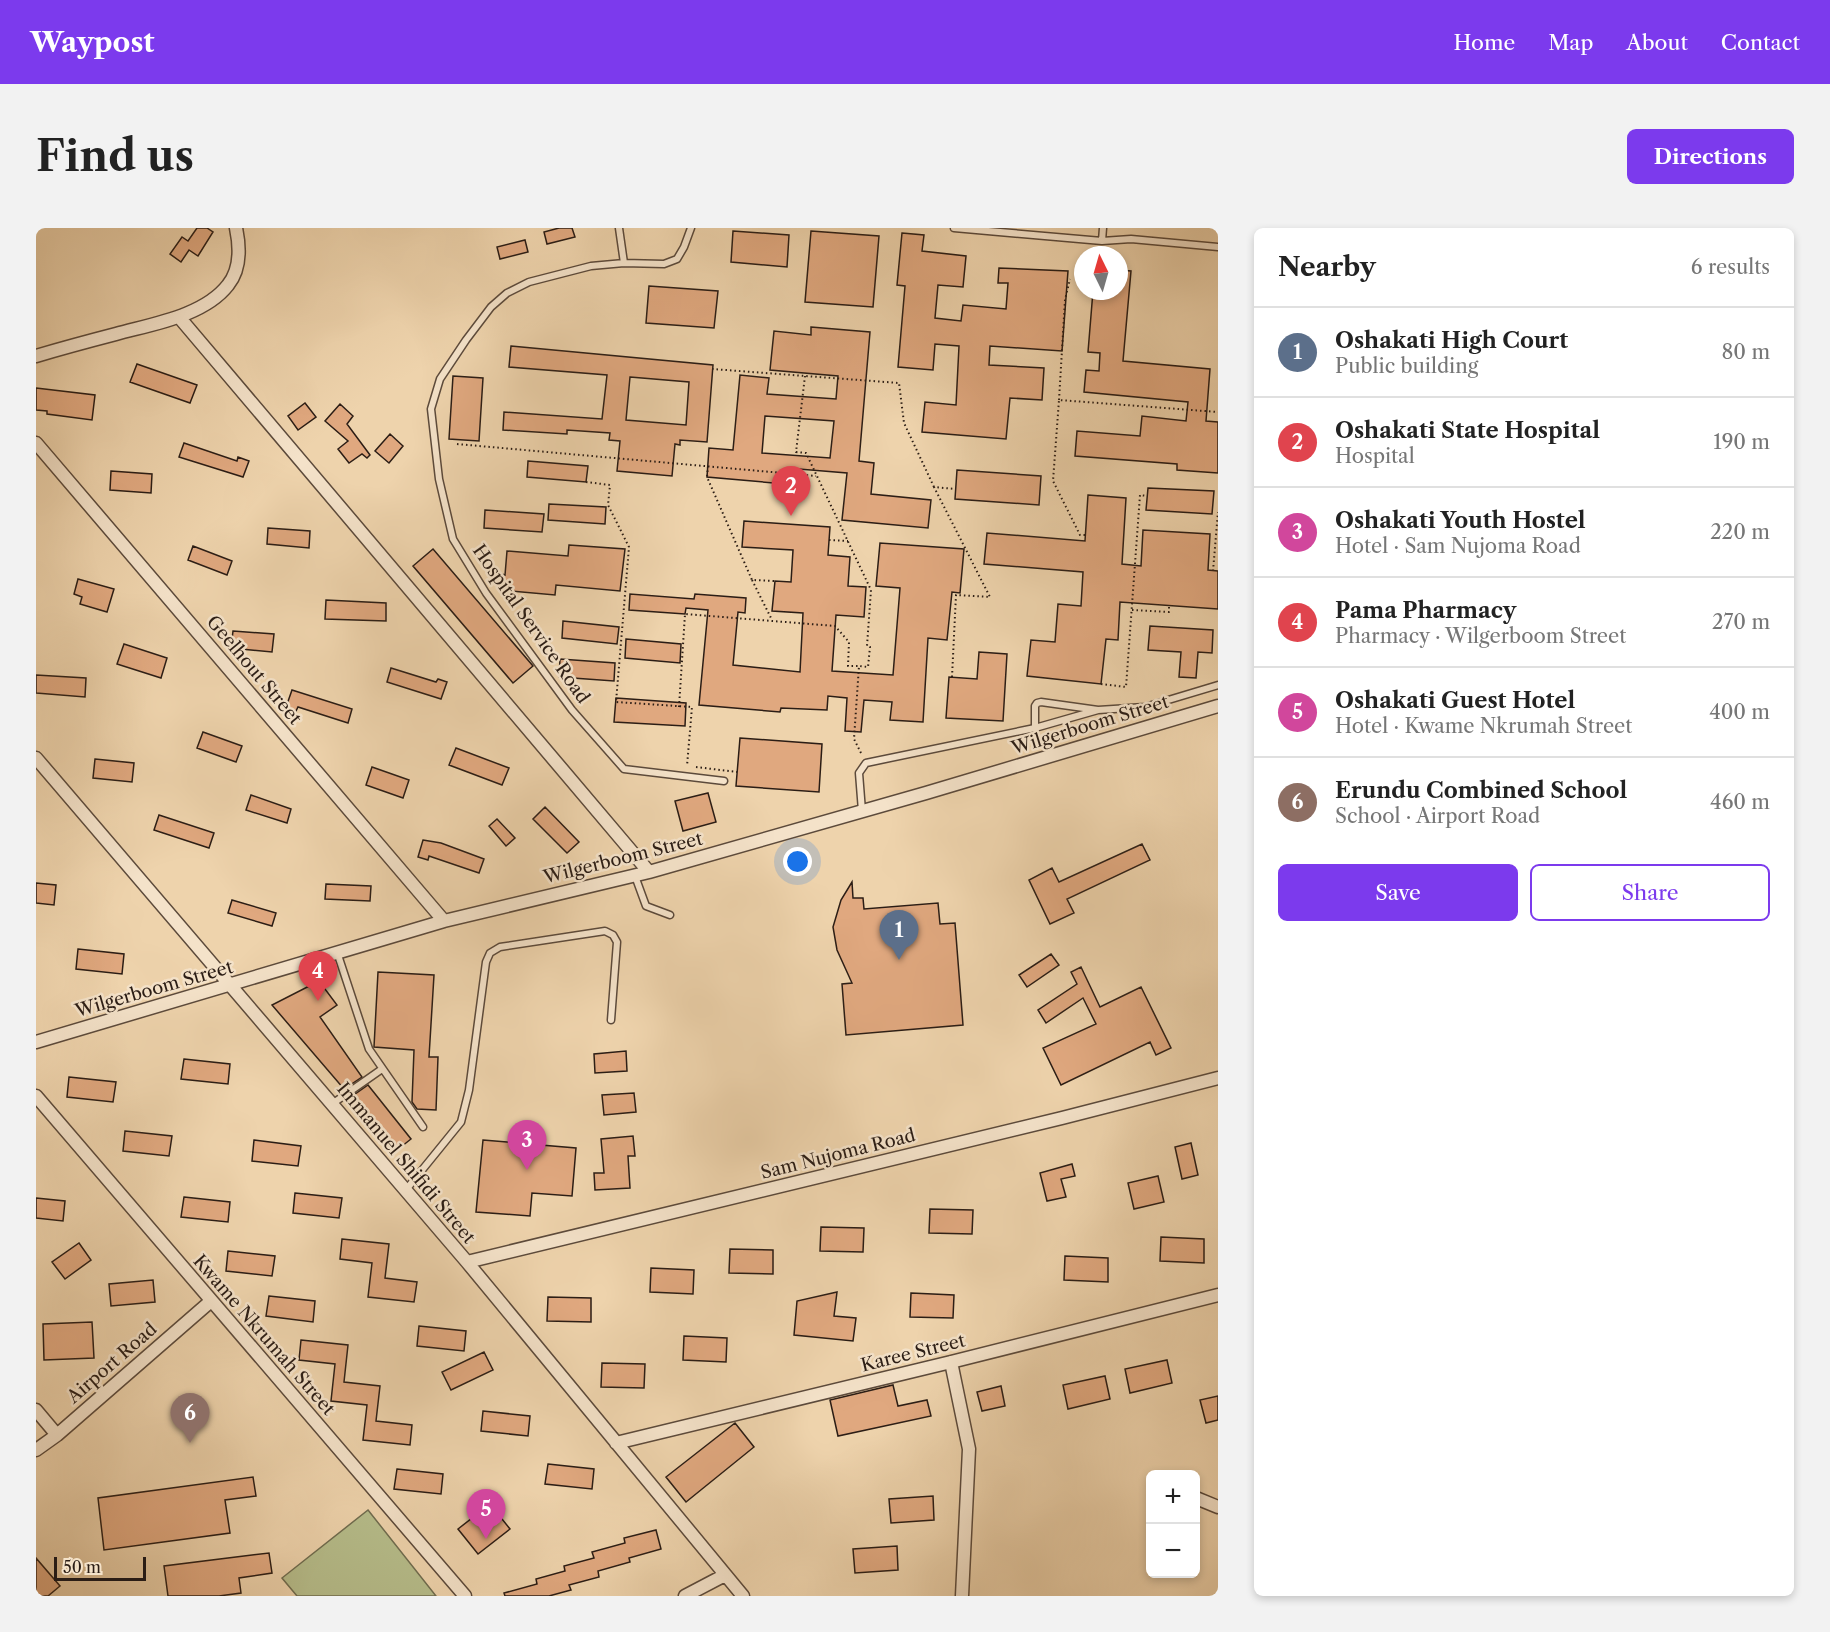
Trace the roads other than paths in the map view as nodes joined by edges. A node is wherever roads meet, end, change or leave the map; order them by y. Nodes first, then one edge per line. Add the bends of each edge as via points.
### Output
1 (236, 228) edge
2 (619, 228) edge
3 (692, 228) edge
4 (954, 228) edge
5 (1103, 228) edge
6 (1102, 241) junction
7 (1218, 247) edge
8 (624, 263) junction
9 (179, 317) junction
10 (36, 356) edge
11 (36, 443) edge
12 (1218, 685) edge
13 (1218, 706) edge
14 (1098, 710) junction
15 (1035, 728) junction
16 (36, 758) edge
17 (724, 781) dead end
18 (862, 811) junction
19 (649, 872) junction
20 (635, 876) junction
21 (670, 915) dead end
22 (444, 921) junction
23 (337, 951) junction
24 (231, 986) junction
25 (611, 1020) dead end
26 (36, 1042) edge
27 (382, 1069) junction
28 (1218, 1078) edge
29 (36, 1096) edge
30 (332, 1104) junction
31 (423, 1127) dead end
32 (404, 1191) junction
33 (467, 1262) junction
34 (1218, 1295) edge
35 (211, 1301) junction
36 (951, 1362) junction
37 (36, 1410) edge
38 (57, 1435) junction
39 (616, 1443) junction
40 (36, 1450) edge
41 (1200, 1500) edge
42 (1218, 1507) edge
43 (725, 1575) junction
44 (465, 1596) edge
45 (685, 1596) edge
46 (743, 1596) edge
47 (962, 1596) edge

1 - 9 street via 240,246 229,284 216,297
2 - 8 lane
3 - 8 lane, Hospital Service Road via 677,259 664,264
4 - 6 lane
5 - 6 lane
6 - 7 lane via 1131,239
8 - 17 lane, Hospital Service Road via 591,266 522,286 491,307 440,379 431,409 443,498 453,539 486,593 572,710 624,769
9 - 10 street
9 - 19 street
11 - 22 street, Geelhout Street
12 - 14 lane via 1145,707
13 - 18 street, Wilgerboom Street
14 - 15 lane
14 - 15 lane via 1036,703
15 - 18 lane via 866,763 859,773
16 - 24 street, Immanuel Shifidi Street
18 - 19 street, Wilgerboom Street
19 - 20 street, Wilgerboom Street
20 - 21 lane via 646,906
20 - 22 street, Wilgerboom Street
22 - 23 street, Wilgerboom Street
23 - 24 street, Wilgerboom Street
23 - 27 lane via 369,1049
24 - 26 street, Wilgerboom Street
24 - 30 street, Immanuel Shifidi Street
25 - 32 lane via 617,942 613,934 605,931 500,947 490,953 461,1122
27 - 30 lane
27 - 31 lane
28 - 33 street, Sam Nujoma Road
29 - 35 street, Kwame Nkrumah Street
30 - 32 street, Immanuel Shifidi Street
32 - 33 street, Immanuel Shifidi Street
33 - 39 street, Immanuel Shifidi Street
34 - 36 street, Karee Street
35 - 38 street, Airport Road
35 - 44 street, Kwame Nkrumah Street
36 - 39 street, Karee Street
36 - 47 street via 969,1449
37 - 38 street
38 - 40 street, Airport Road
39 - 43 street, Immanuel Shifidi Street
41 - 42 street
43 - 45 street
43 - 46 street, Immanuel Shifidi Street

